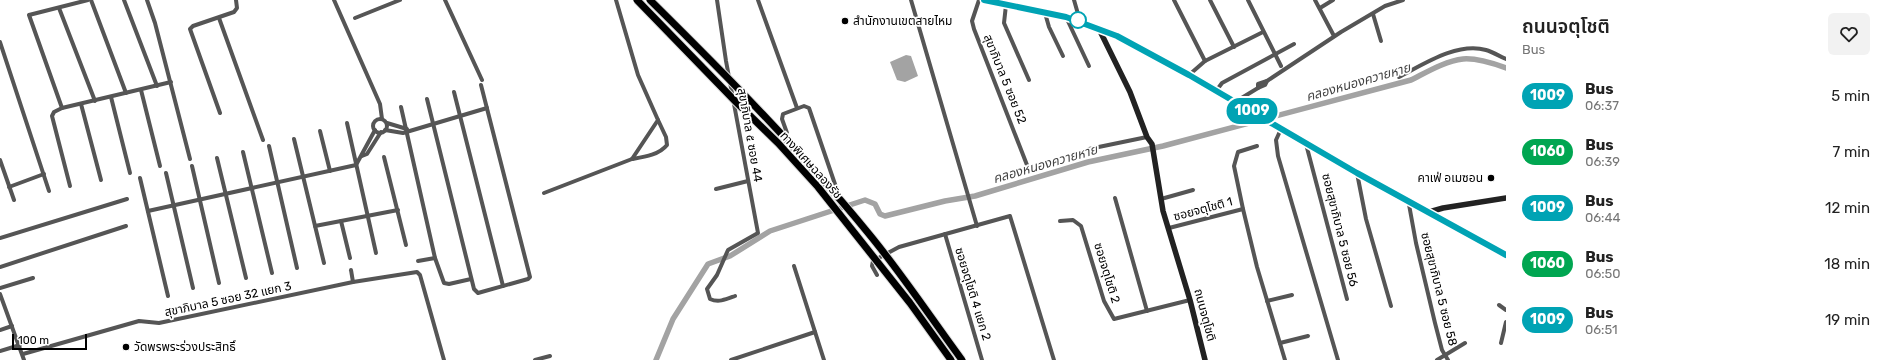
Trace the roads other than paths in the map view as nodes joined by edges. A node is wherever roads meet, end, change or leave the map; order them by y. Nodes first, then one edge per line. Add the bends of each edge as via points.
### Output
1 (88, 0) edge
2 (91, 0) edge
3 (124, 0) edge
4 (147, 0) edge
5 (236, 0) edge
6 (334, 0) edge
7 (400, 0) edge
8 (445, 0) edge
9 (616, 0) edge
10 (637, 0) edge
11 (650, 0) edge
12 (717, 0) edge
13 (758, 0) edge
14 (911, 0) edge
15 (979, 0) edge
16 (984, 0) edge
17 (1074, 0) edge
18 (1174, 0) edge
19 (1210, 0) edge
20 (1248, 0) edge
21 (1315, 0) edge
22 (1333, 0) edge
23 (1383, 0) edge
24 (1404, 0) edge
25 (1006, 4) junction
26 (1385, 6) junction
27 (59, 8) junction
28 (1320, 8) junction
29 (1045, 13) junction
30 (1373, 14) junction
31 (1066, 17) junction
32 (218, 18) junction
33 (355, 18) dead end
34 (1080, 21) junction
35 (1099, 28) junction
36 (1263, 32) junction
37 (1334, 36) junction
38 (1381, 41) dead end
39 (0, 42) edge
40 (1294, 44) dead end
41 (1234, 47) junction
42 (1275, 54) junction
43 (1063, 56) dead end
44 (1506, 59) edge
45 (1205, 61) junction
46 (1089, 66) dead end
47 (1281, 66) dead end
48 (1189, 75) junction
49 (1399, 77) dead end
50 (482, 80) dead end
51 (1029, 80) dead end
52 (171, 82) junction
53 (481, 85) dead end
54 (157, 86) junction
55 (141, 90) junction
56 (1216, 91) junction
57 (454, 92) dead end
58 (126, 93) junction
59 (111, 97) junction
60 (427, 99) dead end
61 (95, 100) junction
62 (1235, 102) junction
63 (81, 104) junction
64 (401, 107) dead end
65 (62, 108) junction
66 (487, 108) junction
67 (797, 108) junction
68 (220, 113) dead end
69 (461, 115) junction
70 (382, 119) junction
71 (658, 120) junction
72 (347, 123) dead end
73 (433, 123) junction
74 (387, 124) junction
75 (1281, 129) junction
76 (375, 130) junction
77 (320, 131) dead end
78 (383, 131) junction
79 (406, 131) junction
80 (787, 133) dead end
81 (1147, 137) junction
82 (294, 139) dead end
83 (263, 140) dead end
84 (1306, 144) junction
85 (269, 146) dead end
86 (1257, 146) dead end
87 (1089, 149) dead end
88 (243, 152) dead end
89 (362, 156) junction
90 (384, 157) dead end
91 (217, 158) dead end
92 (190, 159) dead end
93 (632, 159) junction
94 (0, 160) edge
95 (356, 165) junction
96 (1027, 165) dead end
97 (160, 166) dead end
98 (192, 166) dead end
99 (330, 171) junction
100 (130, 173) dead end
101 (166, 173) dead end
102 (1357, 173) junction
103 (44, 174) junction
104 (303, 177) junction
105 (140, 178) dead end
106 (101, 180) dead end
107 (748, 181) junction
108 (276, 182) junction
109 (70, 186) dead end
110 (9, 187) junction
111 (251, 188) junction
112 (716, 189) dead end
113 (1193, 190) dead end
114 (49, 191) dead end
115 (544, 193) dead end
116 (838, 193) dead end
117 (225, 194) junction
118 (1115, 198) dead end
119 (1161, 198) junction
120 (1506, 198) edge
121 (127, 199) dead end
122 (200, 199) junction
123 (1407, 199) junction
124 (14, 200) dead end
125 (173, 205) junction
126 (1243, 209) junction
127 (398, 210) junction
128 (148, 211) junction
129 (1429, 212) junction
130 (368, 216) junction
131 (341, 221) junction
132 (1060, 221) dead end
133 (126, 226) dead end
134 (315, 226) junction
135 (977, 226) junction
136 (1169, 228) junction
137 (944, 234) junction
138 (0, 238) edge
139 (406, 245) dead end
140 (376, 253) dead end
141 (1506, 255) edge
142 (350, 258) dead end
143 (435, 258) junction
144 (324, 262) dead end
145 (418, 262) dead end
146 (794, 266) dead end
147 (0, 267) edge
148 (297, 268) dead end
149 (350, 270) dead end
150 (272, 273) dead end
151 (877, 275) dead end
152 (33, 278) dead end
153 (246, 278) dead end
154 (471, 279) junction
155 (353, 282) junction
156 (219, 283) dead end
157 (503, 286) junction
158 (0, 288) edge
159 (193, 288) dead end
160 (0, 294) edge
161 (1292, 294) dead end
162 (168, 296) dead end
163 (735, 296) dead end
164 (1347, 299) dead end
165 (1190, 300) junction
166 (1267, 301) junction
167 (1499, 305) dead end
168 (1391, 306) dead end
169 (1506, 310) edge
170 (1147, 311) junction
171 (1506, 322) edge
172 (12, 326) junction
173 (0, 330) edge
174 (815, 332) junction
175 (1308, 336) dead end
176 (1280, 343) junction
177 (1465, 343) dead end
178 (1501, 344) dead end
179 (20, 345) junction
180 (0, 351) edge
181 (23, 354) junction
182 (1446, 355) junction
183 (550, 356) dead end
184 (24, 360) edge
185 (444, 360) edge
186 (536, 360) edge
187 (731, 360) edge
188 (824, 360) edge
189 (951, 360) edge
190 (962, 360) edge
191 (982, 360) edge
192 (1054, 360) edge
193 (1205, 360) edge
194 (1285, 360) edge
195 (1338, 360) edge
196 (1437, 360) edge
197 (1448, 360) edge

1 - 27 street
2 - 58 street
3 - 54 street
4 - 52 street
5 - 32 street via 237,8 234,12
6 - 70 street via 380,104
7 - 33 street
8 - 50 street
9 - 71 street via 638,75
10 - 189 highway, ทางพิเศษฉลองรัช, bridge via 818,187 910,303
11 - 190 highway, ทางพิเศษฉลองรัช, bridge via 822,178 870,235
12 - 107 street, สุขาภิบาล ๕ ซอย 44
13 - 67 street
14 - 135 street
15 - 96 street, สุขาภิบาล 5 ซอย 52 via 972,21 974,29
16 - 25 main road
17 - 34 street
18 - 45 street
19 - 41 street
20 - 36 street
21 - 28 street
22 - 28 street
23 - 26 street
24 - 26 street
25 - 29 main road
25 - 51 street via 1004,23
26 - 30 street
27 - 61 street
27 - 65 street via 29,16
28 - 37 street
29 - 31 main road
29 - 43 street
30 - 37 street
30 - 38 street
31 - 34 main road
31 - 46 street
32 - 68 street via 190,29
32 - 83 street
34 - 35 main road
35 - 48 main road
35 - 81 main road, ถนนจตุโชติ via 1130,92
36 - 41 street
36 - 42 street
37 - 62 street via 1267,82 1265,86
39 - 103 street
40 - 42 street
41 - 45 street
42 - 47 street
42 - 56 street via 1222,83
44 - 49 street via 1487,50 1457,50 1435,58
45 - 48 street
48 - 56 main road
52 - 54 street
52 - 92 street
53 - 66 street
54 - 55 street
55 - 58 street
55 - 97 street
56 - 62 main road
57 - 69 street
58 - 59 street
59 - 61 street
59 - 100 street
60 - 73 street
61 - 63 street
62 - 75 main road
63 - 65 street
63 - 106 street
64 - 79 street
65 - 109 street via 52,116
66 - 69 street
66 - 157 street via 530,273 528,279
67 - 80 street via 782,116
67 - 116 street via 809,108
69 - 73 street
69 - 157 street
70 - 74 street
70 - 76 street via 375,121
71 - 93 street
71 - 93 street via 667,145 648,157
72 - 95 street
73 - 79 street
73 - 154 street
74 - 78 street
74 - 79 street
75 - 84 main road
75 - 195 street via 1276,140 1278,156
76 - 78 street
76 - 89 street
77 - 99 street
78 - 79 street via 400,134
78 - 89 street via 367,154
79 - 143 street
81 - 87 street
81 - 119 main road, ถนนจตุโชติ via 1155,153
82 - 104 street
84 - 102 main road
84 - 164 street, ซอยสุขาภิบาล 5 ซอย 56
85 - 108 street
86 - 126 street via 1238,152 1234,162
88 - 111 street
89 - 95 street
90 - 127 street
91 - 117 street
93 - 115 street
94 - 110 street
95 - 99 street
95 - 130 street
98 - 122 street
99 - 104 street
101 - 125 street
102 - 123 main road
102 - 168 street via 1366,220
103 - 110 street
103 - 114 street
104 - 108 street
104 - 134 street
105 - 128 street
107 - 112 street
107 - 163 street, สุขาภิบาล ๕ ซอย 44 via 758,233 728,250 722,266 708,286 707,294 714,301
108 - 111 street
108 - 148 street
110 - 124 street
111 - 117 street
111 - 150 street
113 - 119 street
117 - 122 street
117 - 153 street
118 - 170 street
119 - 136 main road, ถนนจตุโชติ
120 - 129 main road
121 - 138 street
122 - 125 street
122 - 156 street
123 - 129 main road
123 - 182 street, ซอยสุขาภิบาล 5 ซอย 58 via 1435,323 1442,350
125 - 128 street
125 - 159 street
126 - 136 street, ซอยจตุโชติ 1
126 - 166 street
127 - 130 street
127 - 139 street
128 - 162 street
129 - 141 main road
130 - 131 street
130 - 140 street
131 - 134 street
131 - 142 street
132 - 170 street, ซอยจตุโชติ 2 via 1073,220 1081,226 1104,301 1114,319
133 - 147 street
134 - 144 street
135 - 137 street
135 - 192 street via 1010,216
136 - 165 main road, ถนนจตุโชติ
137 - 151 street via 892,250 874,261 872,266
137 - 191 street, ซอยจตุโชติ 4 แยก 2
143 - 145 street
143 - 154 street via 444,283
146 - 174 street
149 - 155 street
152 - 158 street
154 - 157 street via 478,293
155 - 181 street, สุขาภิบาล 5 ซอย 32 แยก 3 via 159,323 139,321
155 - 185 street, สุขาภิบาล 5 ซอย 32 แยก 3 via 417,272 420,274
160 - 172 street
161 - 166 street
165 - 170 street, ซอยจตุโชติ 2
165 - 193 main road, ถนนจตุโชติ
166 - 176 street
167 - 169 street
171 - 178 street
172 - 173 street
172 - 179 street
174 - 187 street
174 - 188 street
175 - 176 street
176 - 194 street
177 - 182 street
179 - 180 street
179 - 181 street
181 - 184 street
182 - 196 street
182 - 197 street, ซอยสุขาภิบาล 5 ซอย 58
183 - 186 street

